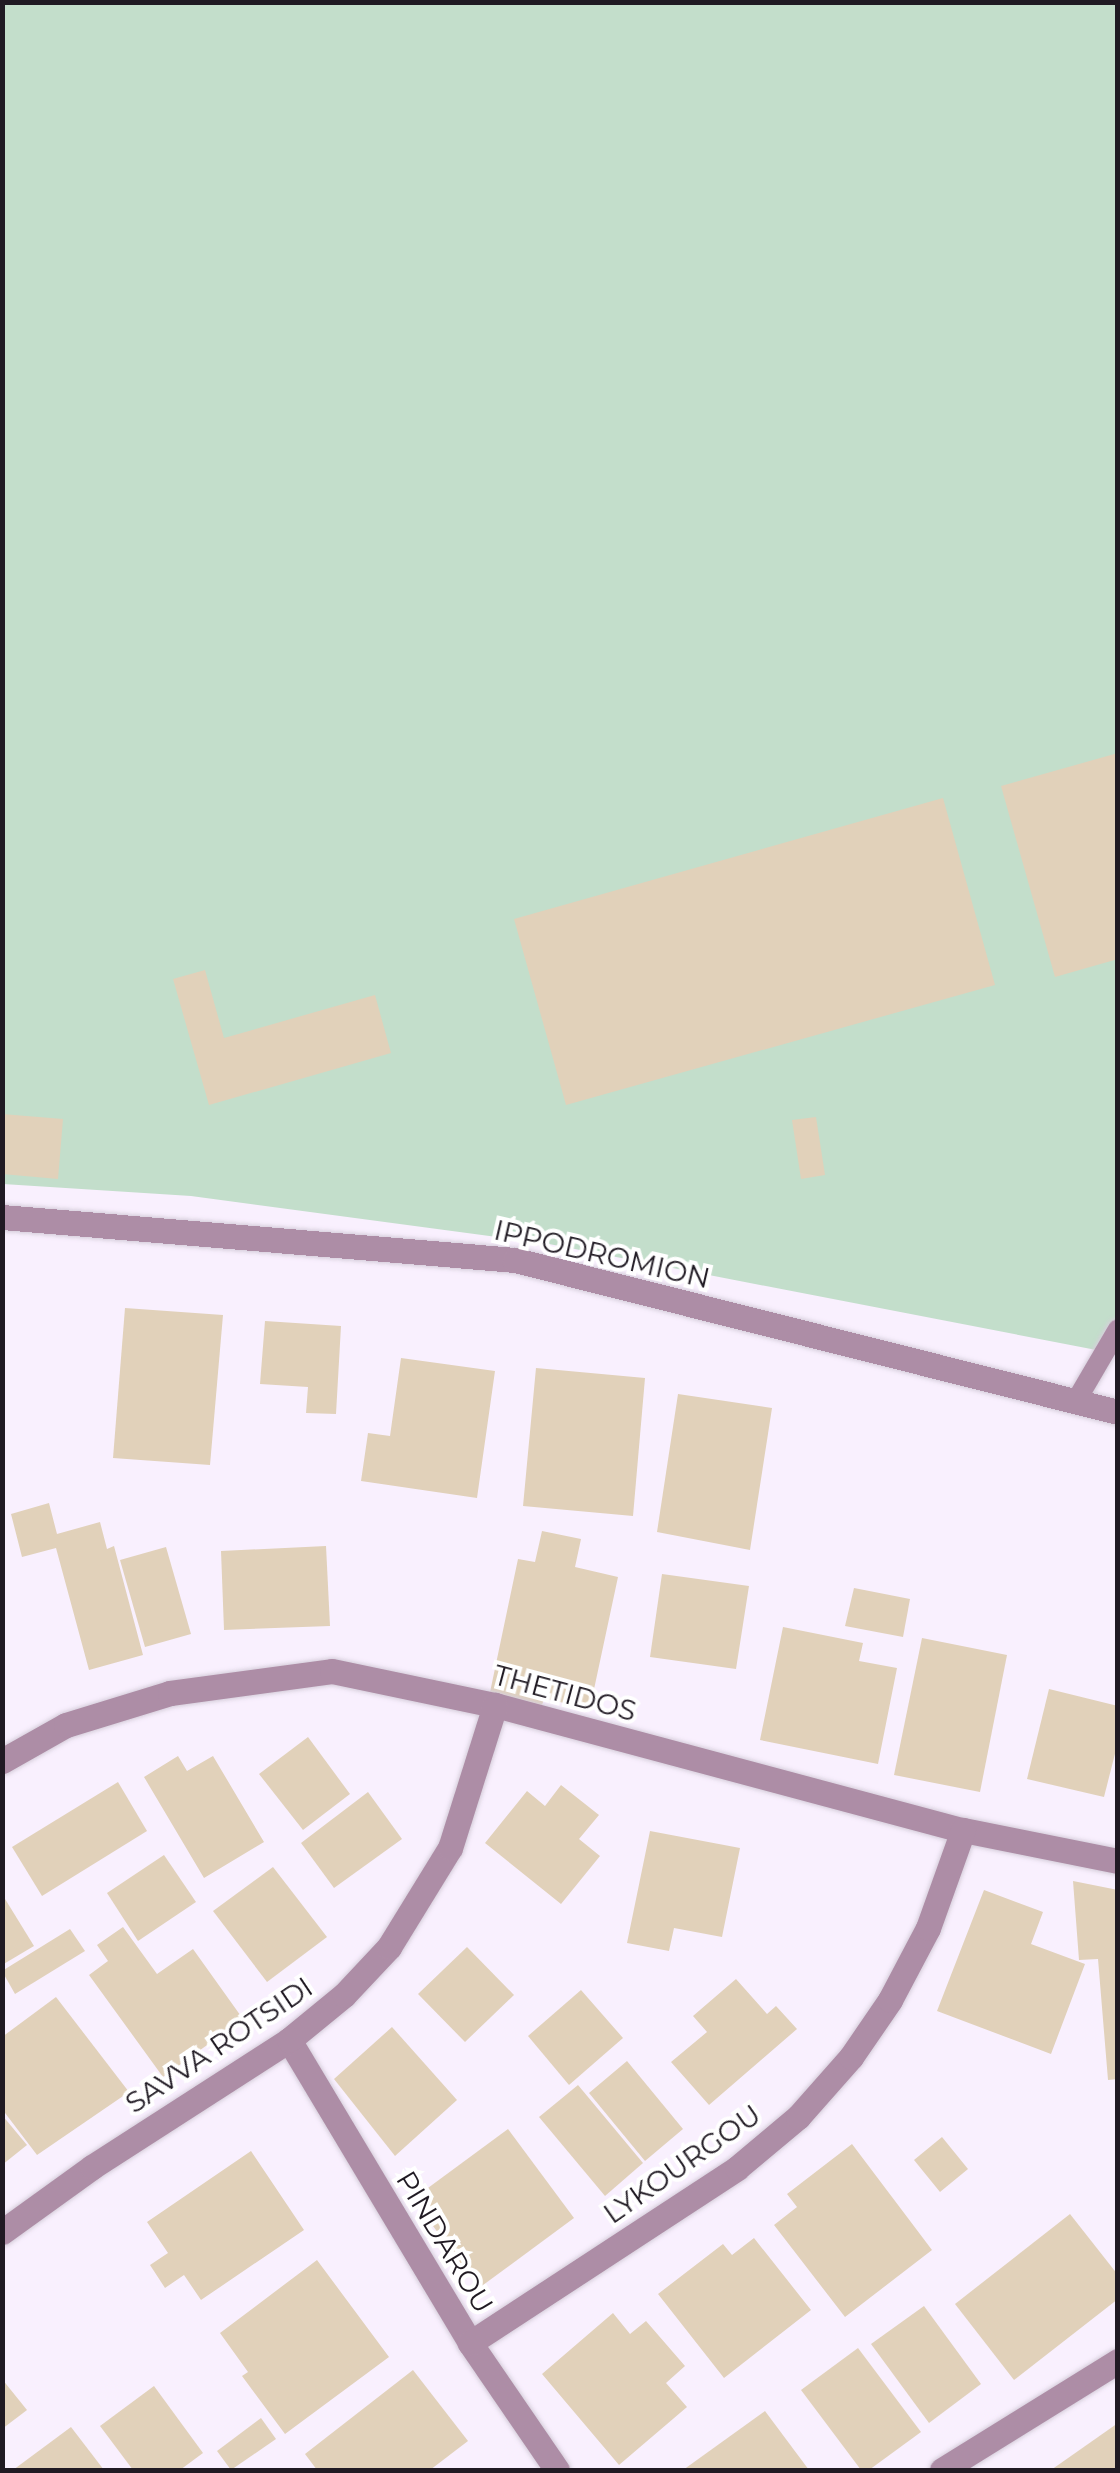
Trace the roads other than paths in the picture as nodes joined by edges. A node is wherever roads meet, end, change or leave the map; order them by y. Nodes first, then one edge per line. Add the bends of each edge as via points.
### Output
1 (2, 1217) edge
2 (1118, 1330) edge
3 (1076, 1401) junction
4 (1118, 1412) edge
5 (496, 1705) junction
6 (2, 1762) edge
7 (963, 1830) junction
8 (1118, 1861) edge
9 (289, 2040) junction
10 (2, 2232) edge
11 (470, 2343) junction
12 (1118, 2362) edge
13 (557, 2470) edge
14 (942, 2470) edge

1 - 3 street, IPPODROMION via 515,1260
2 - 3 lane
3 - 4 street, IPPODROMION
5 - 6 street, THETIDOS via 332,1671 170,1693 66,1725
5 - 7 street, THETIDOS
5 - 9 street, SAVVA ROTSIDI via 450,1848 422,1898 378,1960
7 - 8 street, THETIDOS
7 - 11 street, LYKOURGOU via 928,1928 890,2000 798,2117 737,2168
9 - 10 street, SAVVA ROTSIDI
9 - 11 street, PINDAROU
11 - 13 street, PINDAROU
12 - 14 street

